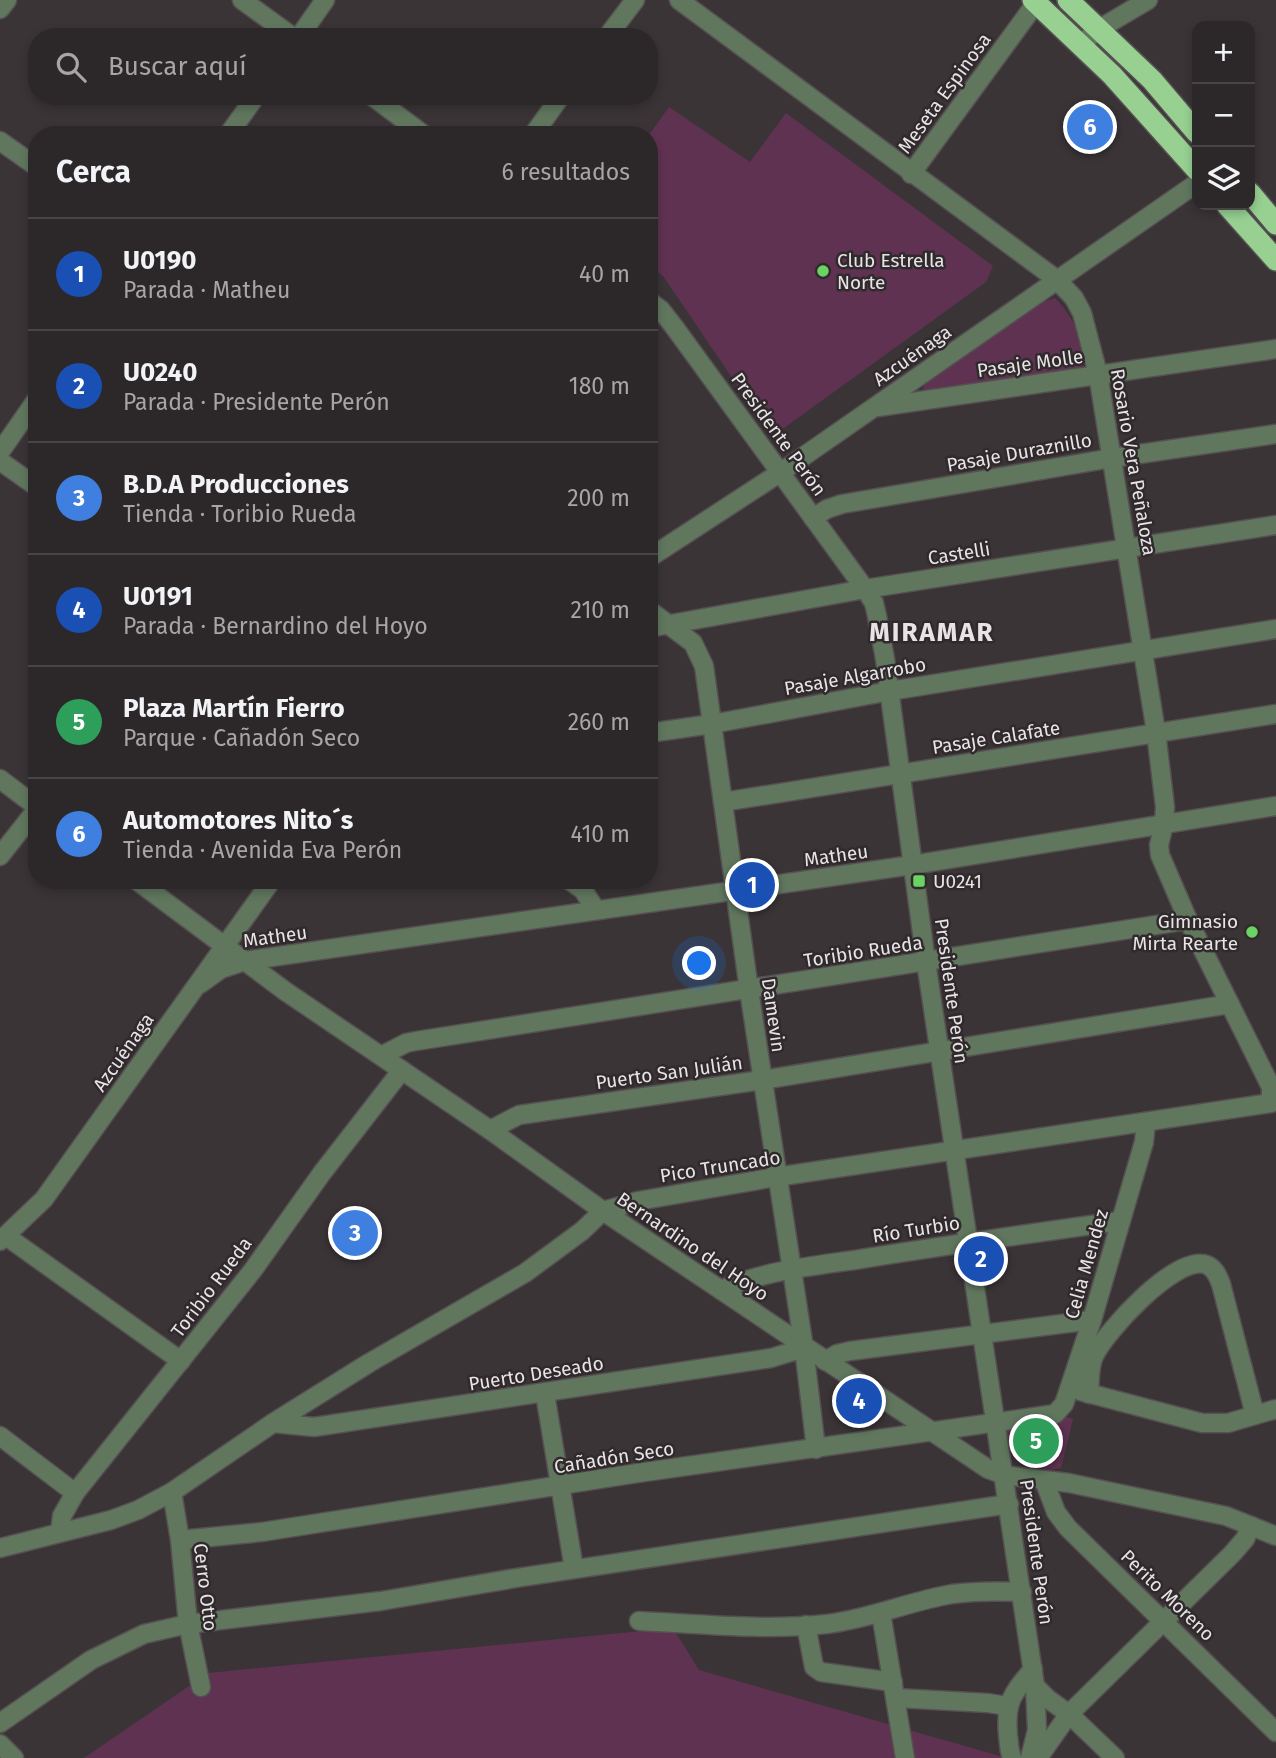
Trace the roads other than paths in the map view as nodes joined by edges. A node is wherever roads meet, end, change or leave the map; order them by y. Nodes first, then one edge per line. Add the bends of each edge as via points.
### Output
1 (7, 0) edge
2 (242, 0) edge
3 (325, 0) edge
4 (635, 0) edge
5 (679, 0) edge
6 (1068, 0) edge
7 (1148, 0) edge
8 (1034, 1) edge
9 (1120, 7) edge
10 (0, 9) edge
11 (281, 28) edge
12 (305, 28) edge
13 (614, 28) edge
14 (1099, 29) junction
15 (1080, 45) junction
16 (250, 105) edge
17 (384, 105) edge
18 (555, 105) edge
19 (234, 126) edge
20 (412, 126) edge
21 (539, 126) edge
22 (1192, 127) edge
23 (0, 141) edge
24 (28, 161) edge
25 (1192, 164) edge
26 (911, 174) junction
27 (1192, 186) edge
28 (1255, 199) edge
29 (1232, 210) edge
30 (1276, 224) edge
31 (1268, 244) edge
32 (1276, 260) edge
33 (1056, 279) junction
34 (658, 308) edge
35 (1276, 349) edge
36 (1098, 374) junction
37 (874, 407) junction
38 (28, 412) edge
39 (1276, 433) edge
40 (0, 452) edge
41 (1112, 458) junction
42 (0, 461) edge
43 (781, 472) junction
44 (28, 480) edge
45 (813, 517) junction
46 (1276, 526) edge
47 (1128, 548) junction
48 (658, 552) edge
49 (865, 589) junction
50 (658, 616) edge
51 (670, 624) junction
52 (658, 626) edge
53 (1276, 629) edge
54 (1143, 650) junction
55 (890, 691) junction
56 (1276, 714) edge
57 (712, 724) junction
58 (658, 732) edge
59 (1156, 732) junction
60 (900, 774) junction
61 (0, 779) edge
62 (28, 801) edge
63 (723, 802) junction
64 (1276, 806) edge
65 (28, 820) edge
66 (1164, 824) junction
67 (0, 856) edge
68 (912, 865) junction
69 (148, 889) edge
70 (265, 889) edge
71 (582, 889) edge
72 (735, 891) junction
73 (596, 910) junction
74 (1188, 920) junction
75 (224, 946) junction
76 (245, 961) junction
77 (926, 962) junction
78 (200, 984) junction
79 (749, 990) junction
80 (1230, 1004) junction
81 (939, 1052) junction
82 (381, 1056) junction
83 (402, 1070) junction
84 (762, 1080) junction
85 (1271, 1103) joint
86 (1146, 1122) junction
87 (490, 1130) junction
88 (956, 1152) junction
89 (776, 1177) junction
90 (603, 1211) junction
91 (1120, 1222) junction
92 (3, 1239) edge
93 (969, 1241) junction
94 (791, 1270) junction
95 (721, 1290) junction
96 (1092, 1320) junction
97 (984, 1333) junction
98 (804, 1348) junction
99 (181, 1361) junction
100 (825, 1362) junction
101 (1069, 1388) junction
102 (545, 1394) junction
103 (1089, 1394) junction
104 (1276, 1409) edge
105 (1055, 1414) joint
106 (1255, 1415) junction
107 (273, 1423) junction
108 (995, 1423) junction
109 (934, 1432) junction
110 (0, 1436) edge
111 (816, 1449) junction
112 (1004, 1475) junction
113 (1044, 1480) junction
114 (560, 1486) junction
115 (172, 1492) junction
116 (75, 1493) junction
117 (1009, 1504) junction
118 (1251, 1526) junction
119 (60, 1532) junction
120 (1276, 1536) edge
121 (180, 1541) junction
122 (0, 1548) edge
123 (574, 1569) junction
124 (1022, 1592) junction
125 (881, 1613) junction
126 (1163, 1620) junction
127 (639, 1621) dead end
128 (188, 1624) junction
129 (806, 1625) junction
130 (1034, 1677) junction
131 (201, 1688) dead end
132 (895, 1690) junction
133 (1007, 1706) junction
134 (1069, 1714) junction
135 (0, 1723) edge
136 (1276, 1732) edge
137 (0, 1744) edge
138 (14, 1758) edge
139 (905, 1758) edge
140 (1012, 1758) edge
141 (1030, 1758) edge
142 (1038, 1758) edge
143 (1115, 1758) edge

1 - 10 street
2 - 11 street
3 - 12 street
4 - 13 street
5 - 26 street, Rosario Vera Peñaloza
6 - 14 highway
7 - 9 street
8 - 15 highway
8 - 26 street, Meseta Espinosa
9 - 14 street
14 - 15 street
14 - 22 highway
15 - 25 highway
16 - 19 street
17 - 20 street
18 - 21 street
23 - 24 street
26 - 33 street, Rosario Vera Peñaloza
27 - 33 street, Azcuénaga
28 - 30 highway
29 - 31 highway
31 - 32 highway
33 - 36 street, Rosario Vera Peñaloza via 1082,313
33 - 37 street, Azcuénaga
34 - 43 street, Presidente Perón
35 - 36 street, Pasaje Molle
36 - 37 street, Pasaje Molle
36 - 41 street, Rosario Vera Peñaloza
37 - 43 street, Azcuénaga
38 - 40 street
39 - 41 street, Pasaje Duraznillo
41 - 45 street, Pasaje Duraznillo via 842,504
41 - 47 street, Rosario Vera Peñaloza
42 - 44 street
43 - 45 street, Presidente Perón
43 - 48 street, Azcuénaga
45 - 49 street, Presidente Perón
46 - 47 street, Castelli
47 - 49 street, Castelli
47 - 54 street, Rosario Vera Peñaloza
49 - 51 street, Castelli
49 - 55 street, Presidente Perón via 874,603
50 - 51 street, Damevin
51 - 52 street, Castelli
51 - 57 street, Damevin via 699,653
53 - 54 street, Pasaje Algarrobo
54 - 55 street, Pasaje Algarrobo
54 - 59 street, Rosario Vera Peñaloza
55 - 57 street, Pasaje Algarrobo
55 - 60 street, Presidente Perón
56 - 59 street, Pasaje Calafate
57 - 58 street, Pasaje Algarrobo
57 - 63 street, Damevin
59 - 60 street, Pasaje Calafate
59 - 66 street, Rosario Vera Peñaloza
60 - 63 street, Pasaje Calafate
60 - 68 street, Presidente Perón
61 - 62 street
63 - 72 street, Damevin
64 - 66 street, Matheu
65 - 67 street
66 - 68 street, Matheu
66 - 74 street, Rosario Vera Peñaloza via 1160,855
68 - 72 street, Matheu
68 - 77 street, Presidente Perón
69 - 75 street, Bernardino del Hoyo
70 - 75 street, Azcuénaga
71 - 73 street
72 - 73 street, Matheu
72 - 79 street, Damevin
73 - 76 street, Matheu
74 - 77 street, Toribio Rueda
74 - 80 street, Rosario Vera Peñaloza
75 - 76 street, Bernardino del Hoyo
75 - 78 street, Azcuénaga
76 - 78 street, Matheu via 213,972
76 - 82 street, Bernardino del Hoyo
77 - 79 street, Toribio Rueda
77 - 81 street, Presidente Perón
78 - 92 street, Azcuénaga via 44,1199
79 - 82 street, Toribio Rueda via 416,1041
79 - 84 street, Damevin
80 - 81 street, Puerto San Julián
80 - 85 street, Rosario Vera Peñaloza via 1271,1087
81 - 84 street, Puerto San Julián
81 - 88 street, Presidente Perón
82 - 83 street, Bernardino del Hoyo
83 - 87 street, Bernardino del Hoyo
83 - 99 street, Toribio Rueda
84 - 87 street, Puerto San Julián via 519,1115
84 - 89 street, Damevin
85 - 86 street, Pico Truncado
86 - 88 street, Pico Truncado
86 - 91 street, Celia Mendez
87 - 90 street, Bernardino del Hoyo
88 - 89 street, Pico Truncado
88 - 93 street, Presidente Perón
89 - 90 street, Pico Truncado via 638,1200
89 - 94 street, Damevin
90 - 95 street, Bernardino del Hoyo
90 - 107 street, Pico Truncado via 526,1273
91 - 93 street, Río Turbio
91 - 96 street, Celia Mendez
92 - 99 street
93 - 94 street, Río Turbio
93 - 97 street, Presidente Perón
94 - 95 street, Río Turbio
94 - 98 street, Damevin
95 - 98 street, Bernardino del Hoyo
96 - 97 street
96 - 101 street, Celia Mendez
97 - 100 street via 850,1351
97 - 108 street, Presidente Perón
98 - 100 street, Bernardino del Hoyo
98 - 102 street, Puerto Deseado via 771,1358
98 - 111 street, Damevin
99 - 116 street, Toribio Rueda
100 - 109 street, Bernardino del Hoyo
101 - 103 street
101 - 105 street, Celia Mendez via 1064,1405
102 - 107 street, Puerto Deseado via 314,1427
102 - 114 street
103 - 106 street via 1202,1423 1228,1423
103 - 106 street via 1093,1357 1133,1305 1171,1275 1204,1264 1215,1270 1221,1284
104 - 106 street
105 - 108 street, Cañadón Seco
107 - 115 street, Pico Truncado
108 - 109 street, Cañadón Seco
108 - 112 street, Presidente Perón
109 - 111 street, Cañadón Seco
109 - 112 street, Bernardino del Hoyo
110 - 116 street
111 - 114 street, Cañadón Seco
112 - 113 street, Bernardino del Hoyo
112 - 117 street, Presidente Perón
113 - 118 street, Bernardino del Hoyo via 1226,1516
113 - 126 street, Perito Moreno via 1056,1512 1068,1528
114 - 121 street, Cañadón Seco
114 - 123 street
115 - 119 street, Pico Truncado via 111,1520
115 - 121 street, Cerro Otto
116 - 119 street, Toribio Rueda via 62,1516
117 - 123 street
117 - 124 street, Presidente Perón
118 - 120 street, Bernardino del Hoyo
118 - 126 street via 1232,1554
119 - 122 street, Pico Truncado
121 - 128 street, Cerro Otto
123 - 128 street via 381,1601
124 - 125 street via 951,1594
124 - 130 street, Presidente Perón
125 - 129 street
125 - 132 street
126 - 134 street
126 - 136 street, Perito Moreno
127 - 129 street
128 - 131 street, Cerro Otto
128 - 135 street via 115,1646
129 - 132 street via 814,1667
130 - 133 street via 1012,1693
130 - 134 street via 1048,1699
130 - 141 street, Presidente Perón via 1038,1730
132 - 133 street
132 - 139 street
133 - 140 street
134 - 142 street
134 - 143 street
137 - 138 street

